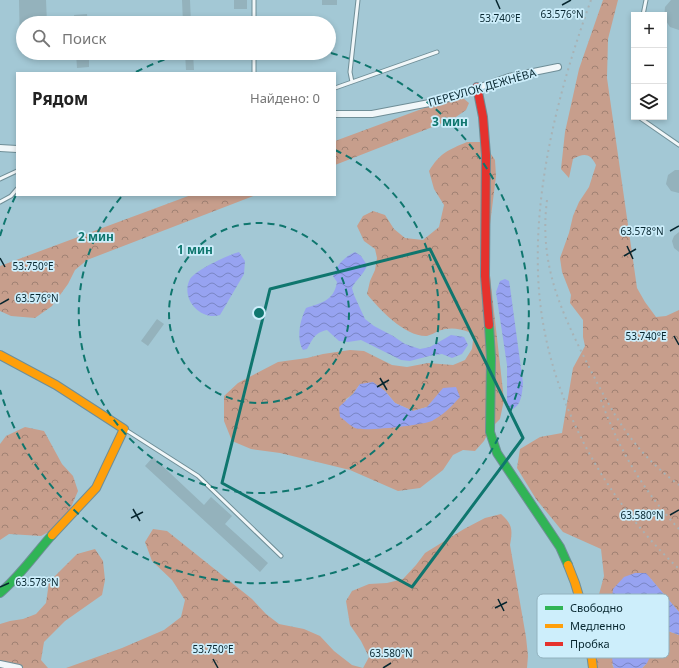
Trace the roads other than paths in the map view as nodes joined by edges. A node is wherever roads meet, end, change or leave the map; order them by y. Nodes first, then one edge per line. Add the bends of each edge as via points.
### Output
1 (254, 0) edge
2 (358, 0) edge
3 (646, 0) edge
4 (644, 12) edge
5 (254, 16) edge
6 (437, 52) dead end
7 (254, 60) edge
8 (558, 67) dead end
9 (254, 72) edge
10 (352, 82) junction
11 (477, 87) junction
12 (336, 88) edge
13 (336, 114) edge
14 (643, 120) edge
15 (679, 145) edge
16 (0, 148) edge
17 (16, 149) edge
18 (16, 171) edge
19 (0, 179) edge
20 (16, 190) edge
21 (0, 202) edge
22 (0, 355) edge
23 (124, 429) junction
24 (281, 556) dead end
25 (0, 593) edge
26 (578, 594) edge
27 (592, 658) edge
28 (0, 664) edge
29 (19, 668) edge
30 (593, 668) edge

1 - 5 lane
2 - 10 lane via 350,72
3 - 4 lane
6 - 10 lane
7 - 9 lane
8 - 11 street, ПЕРЕУЛОК ДЕЖНЁВА via 509,77
10 - 12 lane
11 - 13 street, ПЕРЕУЛОК ДЕЖНЁВА via 440,101 372,114
11 - 26 street via 483,117 486,155 485,276 491,358 490,432 497,453 560,547
14 - 15 lane
16 - 17 street
18 - 19 lane
20 - 21 lane
22 - 23 street via 56,385
23 - 24 lane via 198,476
23 - 25 street via 96,488 34,555 13,582
27 - 30 street
28 - 29 street

